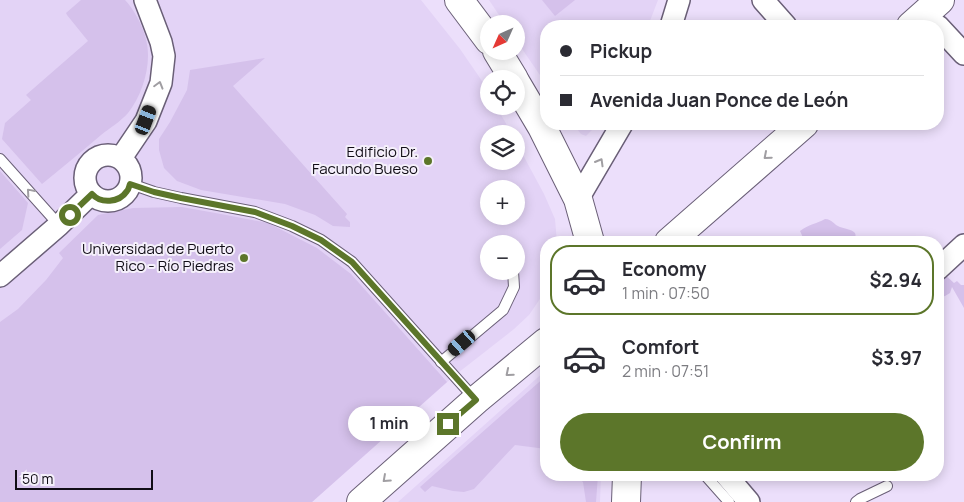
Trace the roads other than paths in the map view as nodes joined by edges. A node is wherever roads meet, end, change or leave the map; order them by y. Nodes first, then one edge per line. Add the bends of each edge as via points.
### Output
1 (145, 0) edge
2 (459, 0) edge
3 (679, 0) edge
4 (763, 0) edge
5 (674, 20) edge
6 (781, 20) edge
7 (480, 28) edge
8 (944, 33) edge
9 (964, 54) edge
10 (525, 98) edge
11 (540, 124) edge
12 (543, 130) edge
13 (619, 130) edge
14 (797, 130) edge
15 (121, 158) junction
16 (0, 159) edge
17 (130, 184) junction
18 (92, 194) junction
19 (578, 200) junction
20 (59, 225) junction
21 (575, 236) edge
22 (588, 236) edge
23 (676, 236) edge
24 (964, 245) edge
25 (944, 263) edge
26 (0, 276) edge
27 (514, 280) edge
28 (540, 343) edge
29 (441, 362) junction
30 (476, 400) junction
31 (627, 481) edge
32 (711, 481) edge
33 (731, 481) edge
34 (887, 486) dead end
35 (361, 502) edge
36 (626, 502) edge
37 (729, 502) edge
38 (749, 502) edge
39 (856, 502) edge

15 -> 1 street via 146,120 161,83 164,56
2 - 7 street
3 - 5 street
4 - 6 street
8 - 9 street
10 - 11 street
12 - 19 street
19 -> 13 street
14 -> 23 street
15 - 17 street via 131,174
15 - 18 street via 103,154 88,164 84,182
20 -> 16 lane
17 - 18 street via 121,198 112,201 103,201
17 - 29 lane via 154,192 255,212 321,240 352,262
18 - 20 street
19 - 21 street
19 - 22 street
20 - 26 street
24 - 25 street
27 - 29 lane via 514,287 502,310
28 -> 30 street
29 - 30 lane
30 -> 35 street
31 - 36 street
32 - 37 lane
33 - 38 street
34 - 39 lane

